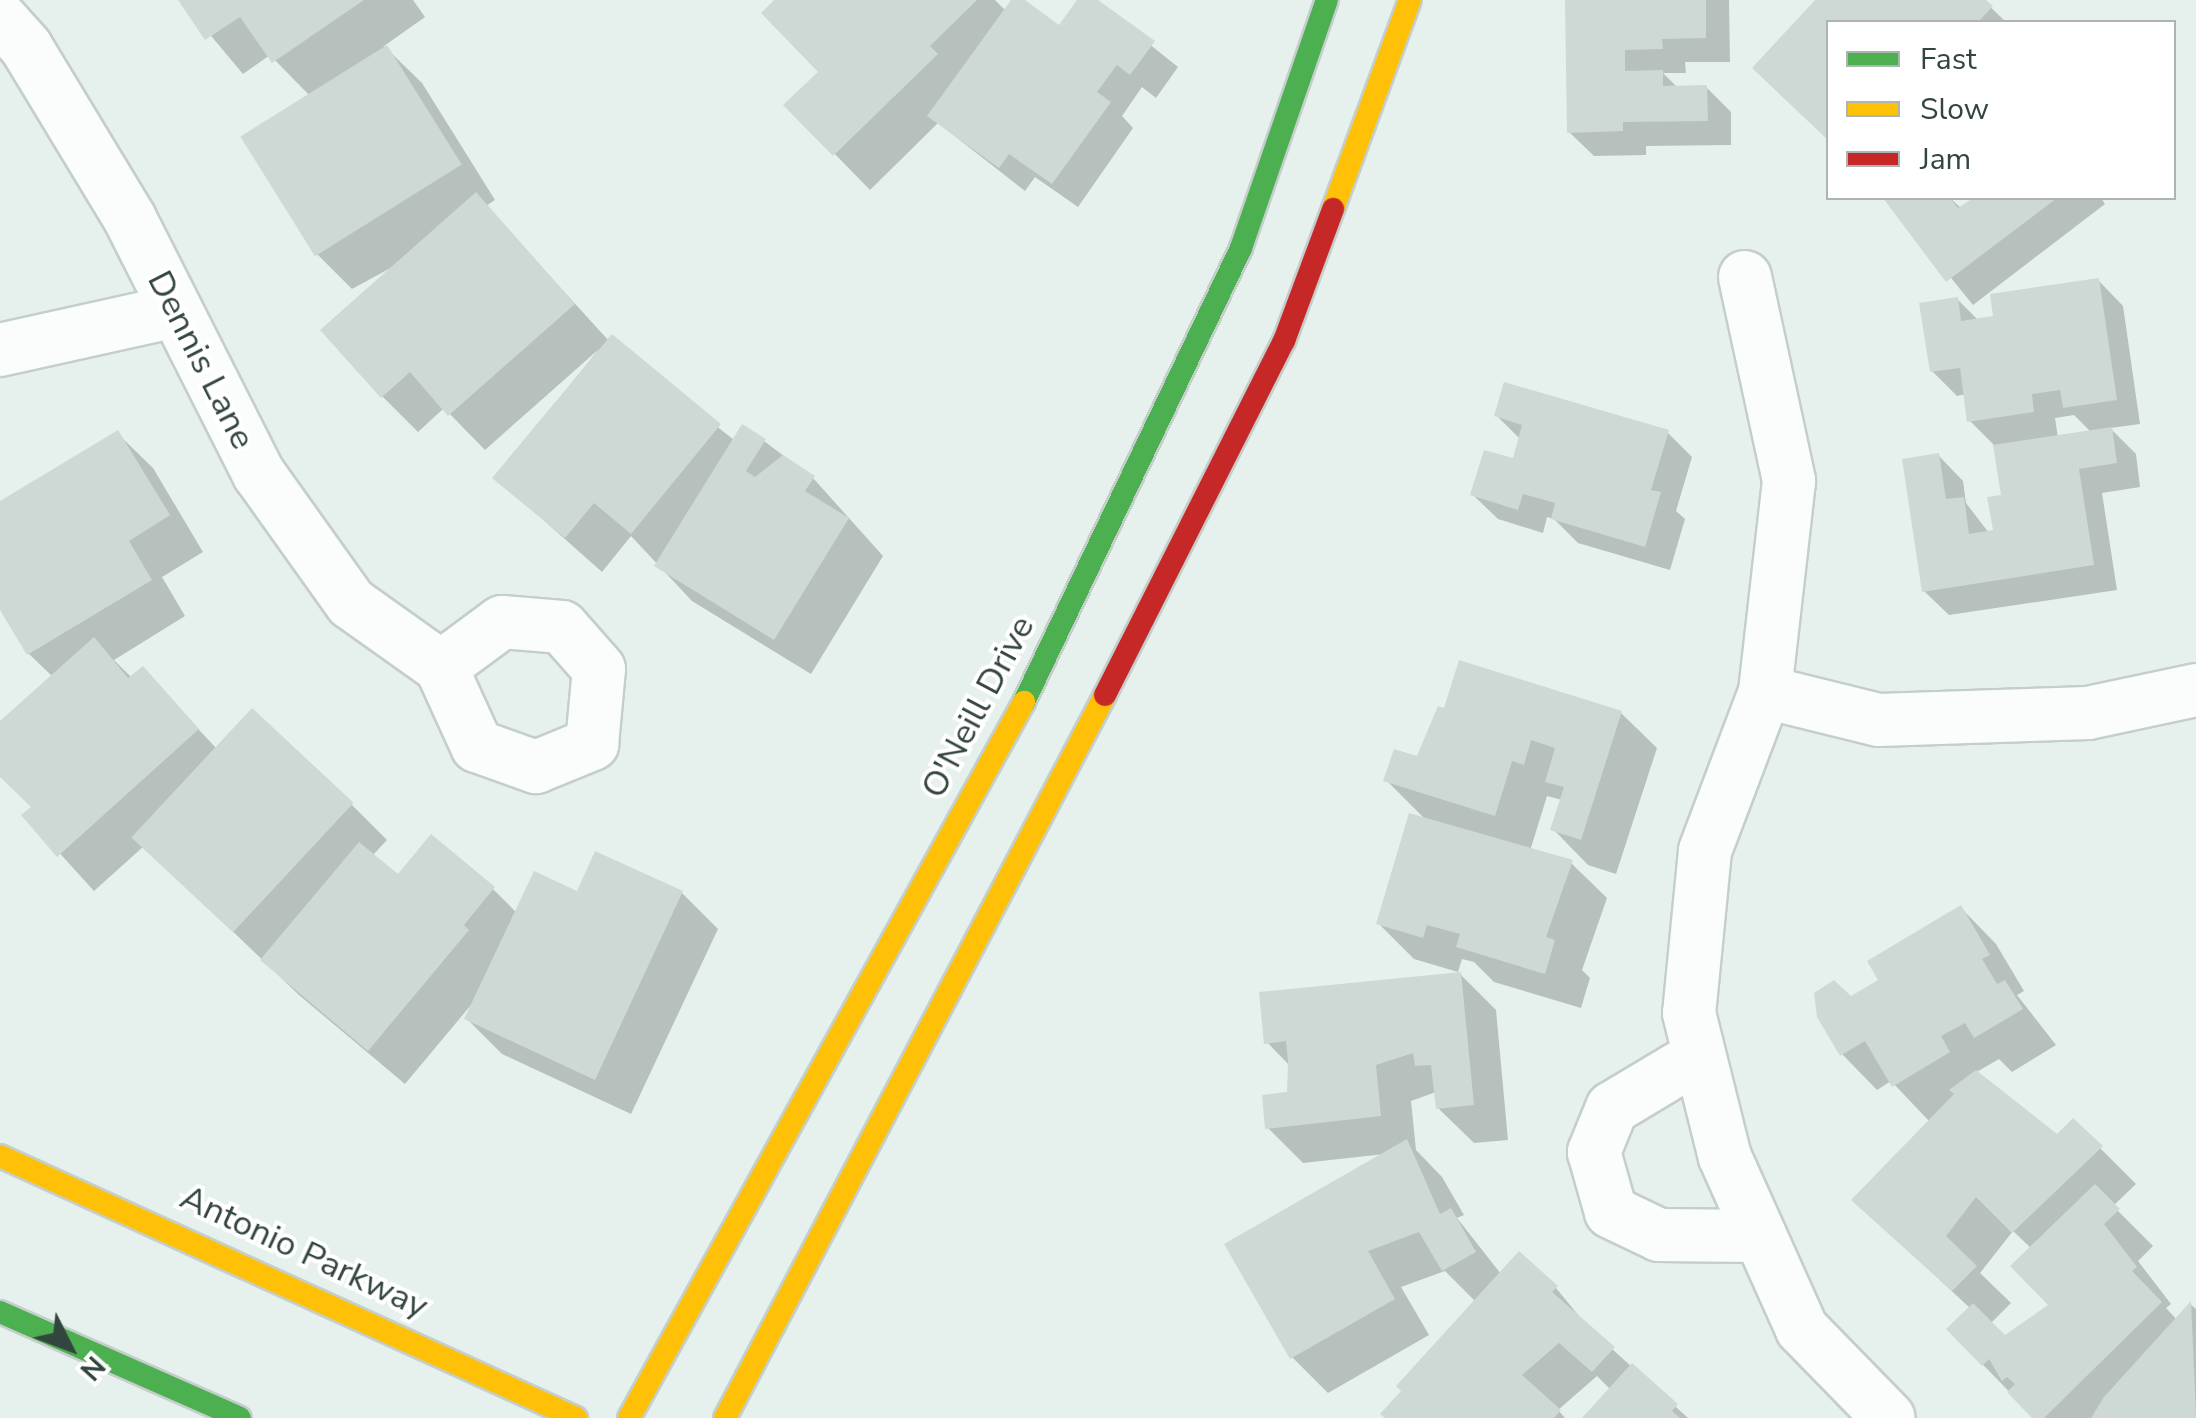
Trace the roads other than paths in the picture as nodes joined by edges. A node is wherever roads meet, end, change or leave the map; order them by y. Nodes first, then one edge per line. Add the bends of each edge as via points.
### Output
1 (1328, 0) edge
2 (1410, 0) edge
3 (0, 18) edge
4 (1744, 276) dead end
5 (176, 312) junction
6 (0, 350) edge
7 (441, 668) dead end
8 (2196, 690) edge
9 (1766, 692) junction
10 (1699, 1056) junction
11 (0, 1156) edge
12 (1760, 1236) junction
13 (0, 1312) edge
14 (240, 1418) edge
15 (576, 1418) edge
16 (629, 1418) edge
17 (725, 1418) edge
18 (1889, 1418) edge

1 - 16 main road, O'Neill Drive via 1241,248 1034,683
2 - 17 main road via 1284,341 1049,805
3 - 5 street, Dennis Lane via 26,47 130,219
4 - 9 street via 1789,481
5 - 6 street
5 - 7 street, Dennis Lane via 258,474 352,603
8 - 9 street via 2088,713 1879,720
9 - 10 street via 1705,851 1689,1012
10 - 12 street via 1726,1157
10 - 12 street via 1612,1108 1594,1152 1611,1212 1659,1235
11 - 15 main road, Antonio Parkway
12 - 18 street via 1802,1328
13 - 14 main road

